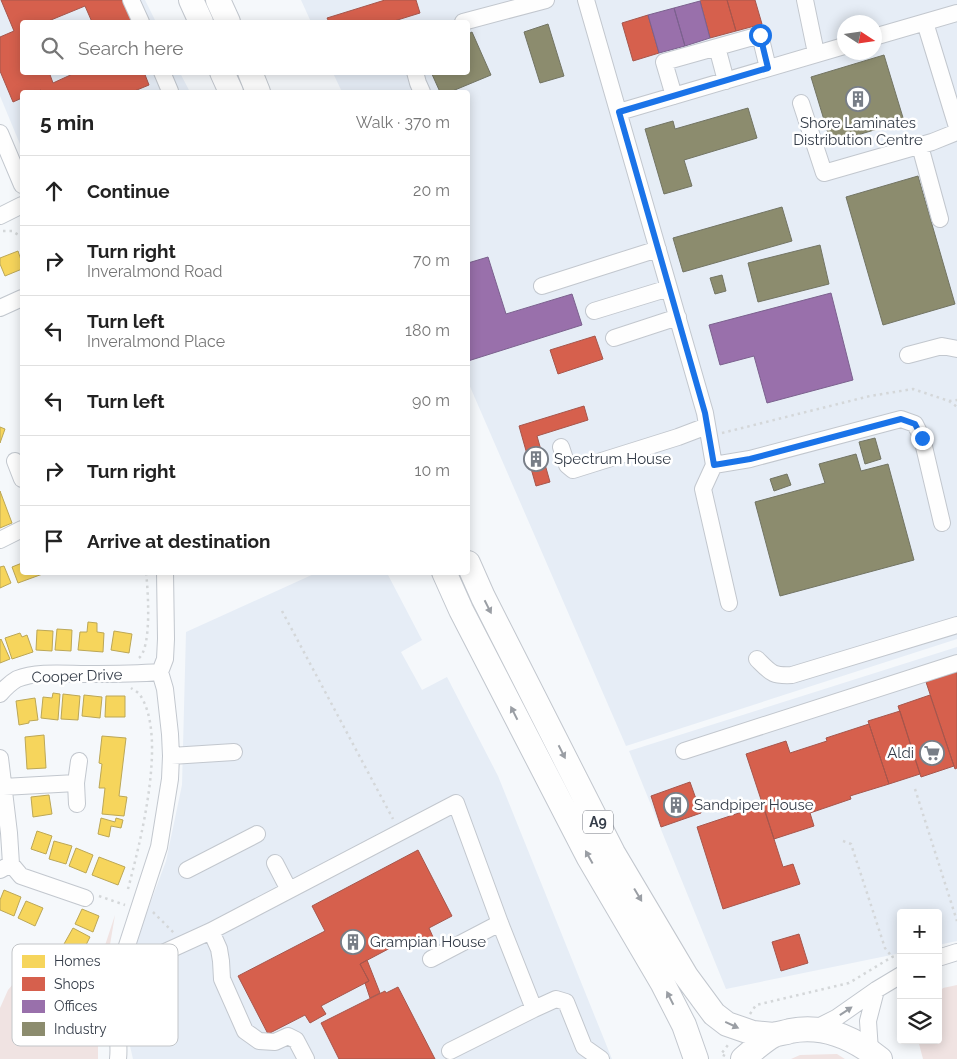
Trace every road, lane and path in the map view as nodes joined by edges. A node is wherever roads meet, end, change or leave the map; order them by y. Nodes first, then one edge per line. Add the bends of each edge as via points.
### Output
1 (132, 0) edge
2 (191, 0) edge
3 (218, 0) edge
4 (546, 0) edge
5 (586, 0) edge
6 (805, 0) edge
7 (957, 13) edge
8 (140, 20) edge
9 (200, 20) edge
10 (227, 20) edge
11 (470, 20) edge
12 (926, 23) junction
13 (882, 35) edge
14 (717, 47) junction
15 (837, 48) edge
16 (816, 53) junction
17 (768, 68) junction
18 (163, 75) edge
19 (223, 75) edge
20 (251, 75) edge
21 (416, 75) edge
22 (726, 81) junction
23 (168, 90) edge
24 (230, 90) edge
25 (257, 90) edge
26 (421, 90) edge
27 (674, 96) junction
28 (801, 103) dead end
29 (619, 112) junction
30 (957, 128) edge
31 (957, 132) edge
32 (0, 133) edge
33 (920, 146) junction
34 (17, 155) edge
35 (20, 173) edge
36 (20, 206) edge
37 (0, 216) edge
38 (940, 218) dead end
39 (0, 231) edge
40 (20, 235) edge
41 (658, 249) junction
42 (542, 286) dead end
43 (669, 288) junction
44 (20, 299) edge
45 (0, 308) edge
46 (594, 311) dead end
47 (678, 317) junction
48 (614, 338) dead end
49 (957, 349) edge
50 (908, 355) dead end
51 (957, 400) edge
52 (949, 402) junction
53 (957, 407) edge
54 (708, 431) junction
55 (561, 447) dead end
56 (15, 461) dead end
57 (714, 465) junction
58 (20, 474) edge
59 (942, 523) dead end
60 (20, 530) edge
61 (0, 540) edge
62 (470, 567) edge
63 (146, 575) edge
64 (165, 575) edge
65 (445, 575) edge
66 (729, 603) dead end
67 (282, 611) dead end
68 (957, 626) edge
69 (757, 659) dead end
70 (957, 663) edge
71 (160, 672) junction
72 (128, 675) junction
73 (0, 694) edge
74 (684, 751) dead end
75 (234, 752) dead end
76 (171, 756) junction
77 (0, 758) edge
78 (80, 761) dead end
79 (76, 783) junction
80 (3, 787) junction
81 (915, 789) dead end
82 (76, 804) dead end
83 (400, 833) junction
84 (257, 834) dead end
85 (843, 841) dead end
86 (275, 863) dead end
87 (5, 867) edge
88 (188, 870) dead end
89 (289, 890) junction
90 (85, 898) joint
91 (133, 900) junction
92 (957, 921) edge
93 (500, 923) junction
94 (211, 931) junction
95 (125, 944) edge
96 (182, 945) junction
97 (178, 947) edge
98 (957, 952) edge
99 (897, 955) edge
100 (892, 957) junction
101 (942, 957) edge
102 (431, 959) dead end
103 (897, 977) edge
104 (876, 990) junction
105 (534, 1009) junction
106 (740, 1029) junction
107 (814, 1029) junction
108 (774, 1035) junction
109 (450, 1051) dead end
110 (875, 1055) edge
111 (306, 1059) edge
112 (601, 1059) edge
113 (696, 1059) edge
114 (730, 1059) edge
115 (743, 1059) edge

1 - 8 street
2 - 9 highway
3 - 10 highway
4 - 11 street
5 - 29 street
6 - 16 street
7 - 12 street
12 - 13 street
12 - 30 street
14 - 17 street via 760,35
14 - 22 street
14 - 27 street via 664,62
15 - 16 street
16 - 17 street
17 - 22 street
18 - 23 street
19 - 24 highway
20 - 25 highway
21 - 26 street
22 - 27 street
27 - 29 street
28 - 33 street via 824,173
29 - 41 street
31 - 33 street
32 - 34 street
33 - 38 street
34 - 35 street
36 - 37 street
39 - 40 path
41 - 42 street
41 - 43 street
43 - 46 street
43 - 47 street
44 - 45 street
47 - 48 street
47 - 54 street
49 - 50 street via 942,346
51 - 52 path
52 - 53 path
52 - 54 path via 913,390 870,396
54 - 55 street via 678,436 574,470 567,465
54 - 57 street
56 - 58 street
57 - 59 street via 750,459 901,419 915,424 922,438
57 - 66 street via 703,489
60 - 61 street
62 -> 106 highway, A9 via 613,853 686,976 714,1014
63 - 72 path via 147,637 143,654 130,666
64 - 71 street via 165,659
113 -> 65 highway, A9 via 684,1025 663,984 589,858
67 - 83 path
68 - 69 street via 792,675 771,673
70 - 74 street
71 - 72 street, Cooper Drive
71 - 76 street via 165,689
72 - 73 street, Cooper Drive via 30,676 18,679
72 - 91 path via 128,685 140,694 147,710 153,741 151,777
75 - 76 street
76 - 91 street via 159,846
77 - 80 street
78 - 79 street
79 - 80 street
79 - 82 street
80 - 87 street via 9,833
81 - 92 path
83 - 89 street
83 - 93 street via 456,803
84 - 88 street
85 - 100 path via 851,844 885,948
86 - 89 street
87 - 90 street via 21,876
89 - 94 street
90 - 91 path via 90,894 124,905
91 - 95 street
91 - 96 path via 149,908
93 - 102 street
93 - 105 street
94 - 96 street
94 - 111 street via 219,949 222,979 245,1031 259,1041 275,1042 288,1036 296,1040
96 - 97 street
98 - 101 street
99 - 100 path
100 - 106 path via 849,983 756,1004
103 - 104 street
107 -> 104 street
104 - 110 street via 868,1021
105 - 109 street
105 - 112 street via 556,999 566,1002 584,1047
106 - 108 highway, A9
106 - 114 path via 720,1054
107 - 108 highway
107 - 110 highway via 841,1035
108 - 115 highway

